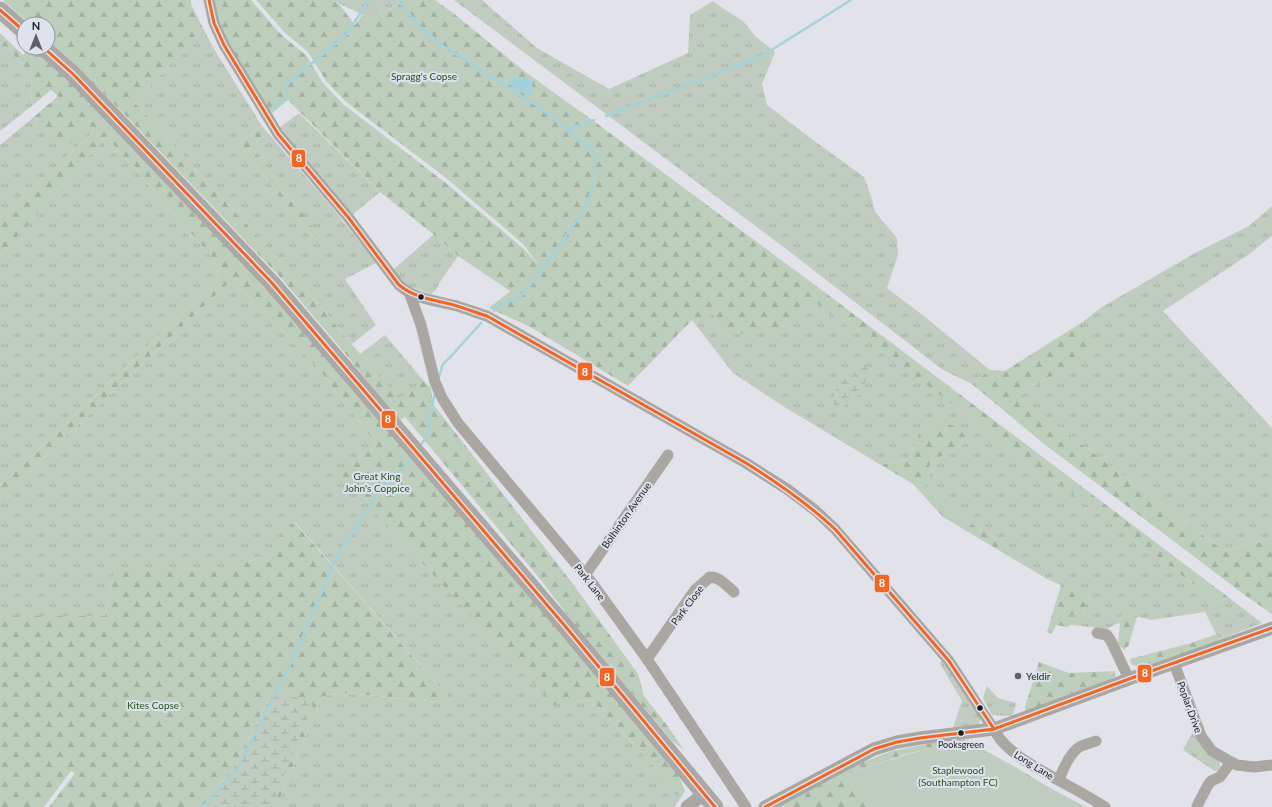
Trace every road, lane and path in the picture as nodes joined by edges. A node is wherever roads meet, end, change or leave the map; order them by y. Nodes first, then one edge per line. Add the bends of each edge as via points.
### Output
1 (209, 0) edge
2 (0, 10) edge
3 (16, 24) edge
4 (53, 56) edge
5 (409, 292) junction
6 (668, 455) dead end
7 (585, 574) junction
8 (734, 592) dead end
9 (1272, 628) edge
10 (1097, 633) dead end
11 (647, 659) junction
12 (1174, 663) junction
13 (1129, 679) junction
14 (994, 729) junction
15 (1096, 741) dead end
16 (1231, 762) junction
17 (1272, 765) edge
18 (1059, 780) junction
19 (704, 794) junction
20 (1197, 806) dead end
21 (687, 807) edge
22 (715, 807) edge
23 (746, 807) edge
24 (765, 807) edge
25 (1105, 807) edge

1 - 5 street via 214,23 224,45 278,134 348,217 399,285
2 - 3 main road
4 - 19 main road via 272,283 565,626
5 - 7 street, Park Lane via 421,325 435,382 458,423
5 - 14 street, Long Lane via 487,316 746,463 816,511 835,529 949,661
6 - 7 street, Bolhinton Avenue
7 - 11 street, Park Lane
8 - 11 street, Park Close via 720,580 710,577 695,590
9 - 12 street
10 - 13 street via 1107,635
11 - 23 street, Park Lane
12 - 13 street
12 - 16 street, Poplar Drive via 1201,736 1212,750
13 - 14 street
14 - 18 street, Long Lane via 1008,748 1019,757
14 - 24 street via 920,738 874,749
15 - 18 street, Long Lane via 1077,750 1069,759
16 - 17 street, Poplar Drive via 1254,767
16 - 20 street via 1220,777 1211,781
18 - 25 street, Long Lane
19 - 21 street
19 - 22 main road

